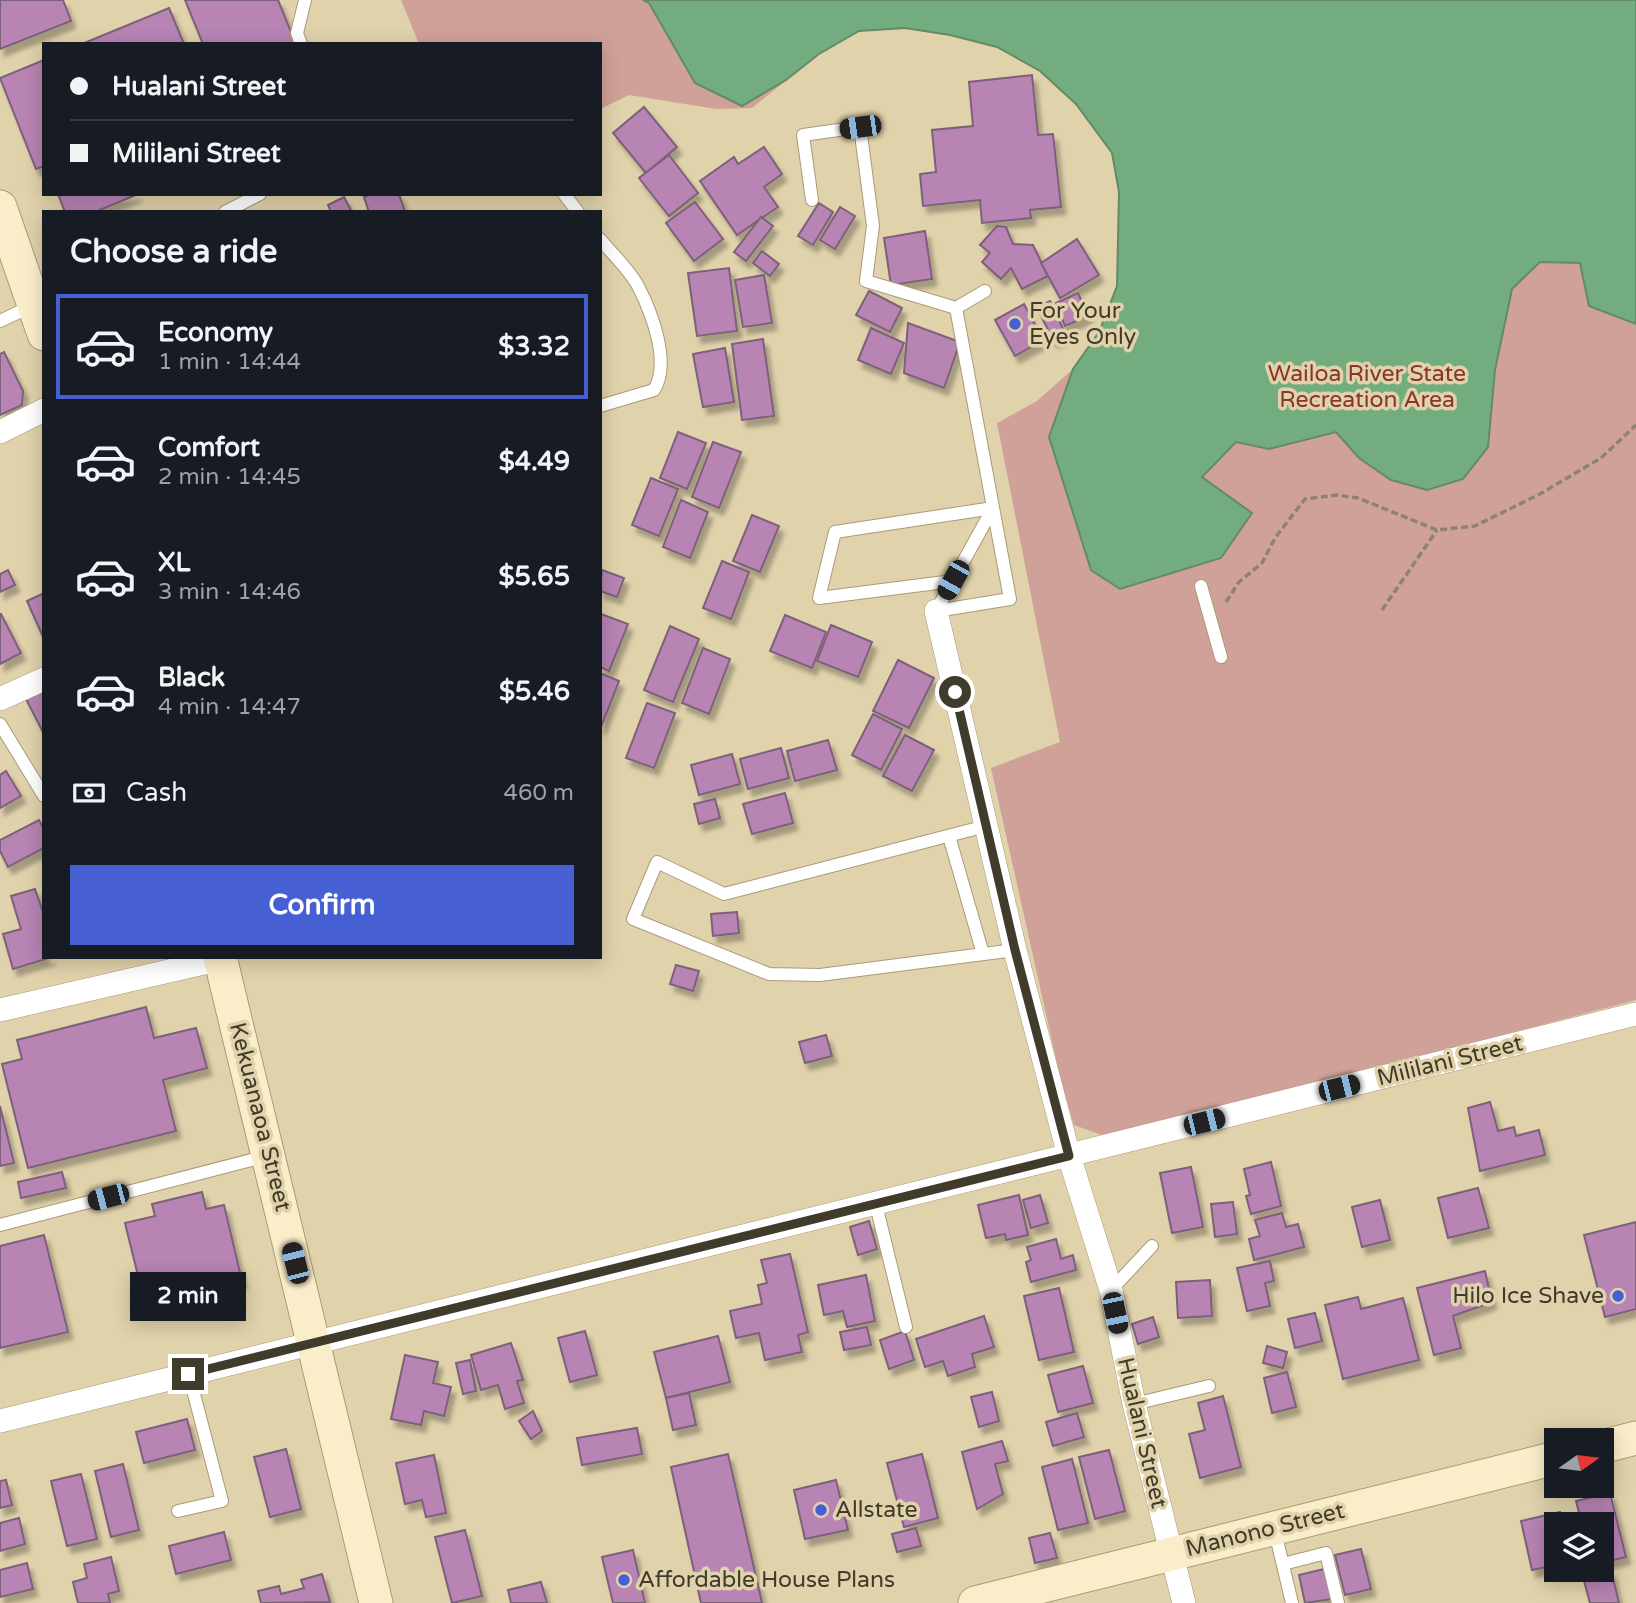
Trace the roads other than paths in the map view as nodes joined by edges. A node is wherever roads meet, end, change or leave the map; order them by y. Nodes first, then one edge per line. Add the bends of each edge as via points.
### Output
1 (305, 0) edge
2 (300, 42) edge
3 (256, 196) edge
4 (812, 201) dead end
5 (0, 206) edge
6 (229, 210) edge
7 (602, 241) edge
8 (985, 290) dead end
9 (956, 309) junction
10 (41, 313) edge
11 (0, 321) edge
12 (602, 405) edge
13 (42, 411) edge
14 (0, 432) edge
15 (993, 508) junction
16 (953, 580) junction
17 (1201, 586) dead end
18 (936, 611) junction
19 (1221, 657) dead end
20 (42, 680) edge
21 (0, 699) edge
22 (0, 724) edge
23 (42, 793) edge
24 (986, 826) junction
25 (949, 836) junction
26 (1015, 950) junction
27 (983, 954) junction
28 (217, 959) edge
29 (221, 959) edge
30 (0, 1010) edge
31 (1636, 1014) edge
32 (269, 1155) junction
33 (1069, 1156) junction
34 (876, 1205) junction
35 (0, 1225) edge
36 (1152, 1246) dead end
37 (1111, 1290) junction
38 (906, 1326) dead end
39 (314, 1343) junction
40 (188, 1374) junction
41 (1209, 1386) dead end
42 (1134, 1404) junction
43 (0, 1421) edge
44 (1636, 1438) edge
45 (1614, 1444) edge
46 (1544, 1461) edge
47 (178, 1511) dead end
48 (1274, 1528) junction
49 (1170, 1553) junction
50 (1283, 1564) junction
51 (376, 1603) edge
52 (975, 1603) edge
53 (1184, 1603) edge
54 (1292, 1603) edge
55 (1338, 1603) edge

1 - 2 lane via 297,33
3 - 6 lane
4 - 9 lane via 803,135 860,127 873,226 866,281
5 - 10 street
7 - 12 lane via 637,285 654,328 661,365 654,390
8 - 9 lane
9 - 15 lane
10 - 11 lane
13 - 14 street
15 - 16 lane
15 - 16 lane via 835,532 819,598
15 - 18 lane via 1010,599
16 - 18 lane
17 - 19 lane
18 - 24 street, Hualani Street
20 - 21 street
22 - 23 lane
24 - 25 lane
24 - 26 street, Hualani Street
25 - 27 lane
25 - 27 lane via 724,894 657,862 633,919 769,974 820,975
26 - 27 lane
26 - 33 street, Hualani Street
28 - 30 street
29 - 32 street, Kekuanaoa Street
31 - 33 street, Mililani Street
32 - 35 lane
32 - 39 street, Kekuanaoa Street
33 - 34 street, Mililani Street
33 - 37 street, Hualani Street
34 - 38 lane
34 - 39 street, Mililani Street
36 - 37 lane
37 - 42 street, Hualani Street
39 - 40 street, Mililani Street
39 - 51 street, Kekuanaoa Street
40 - 43 street, Mililani Street
40 - 47 lane via 222,1501
41 - 42 lane
42 - 49 street, Hualani Street
44 - 45 street
46 - 48 street, Manono Street
48 - 49 street, Manono Street
48 - 50 lane
49 - 52 street, Manono Street
49 - 53 street, Hualani Street
50 - 54 lane
50 - 55 lane via 1326,1553

